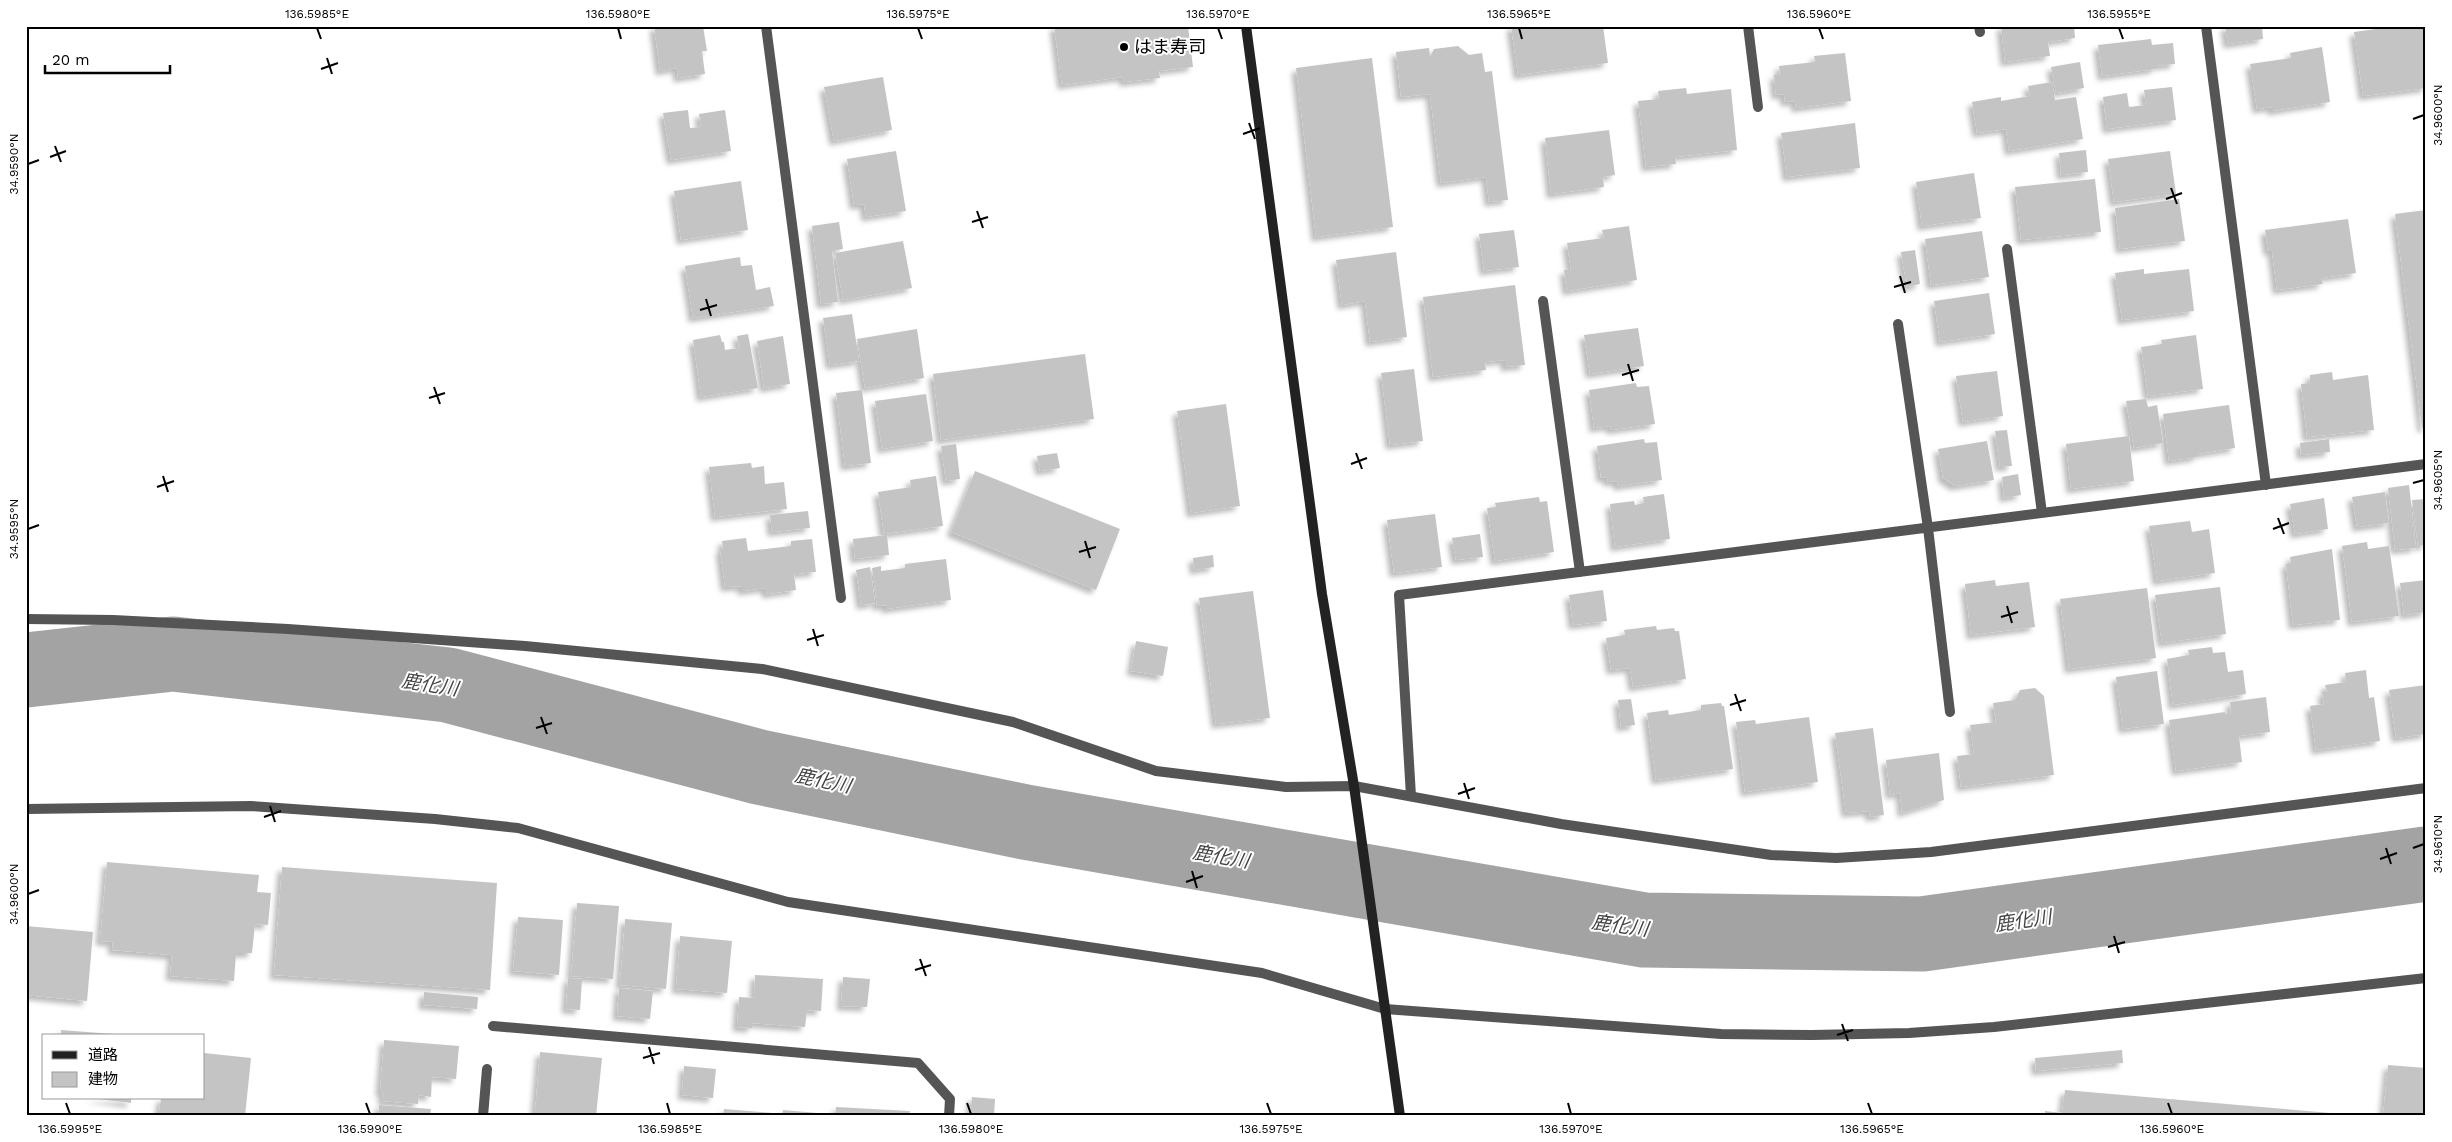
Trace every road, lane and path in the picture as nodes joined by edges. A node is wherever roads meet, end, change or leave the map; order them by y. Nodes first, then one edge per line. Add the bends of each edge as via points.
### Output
1 (766, 26) edge
2 (1246, 26) edge
3 (1748, 26) edge
4 (2206, 26) edge
5 (1758, 107) dead end
6 (2007, 249) dead end
7 (1543, 301) dead end
8 (1898, 324) dead end
9 (2426, 464) edge
10 (2266, 485) junction
11 (2042, 513) junction
12 (1928, 528) junction
13 (1580, 572) junction
14 (842, 598) dead end
15 (26, 619) edge
16 (1950, 712) dead end
17 (1354, 786) junction
18 (2426, 788) edge
19 (1411, 796) junction
20 (26, 809) edge
21 (2426, 978) edge
22 (1385, 1009) junction
23 (493, 1026) dead end
24 (487, 1069) dead end
25 (483, 1116) edge
26 (949, 1116) edge
27 (1400, 1116) edge

1 - 14 street
2 - 17 street via 1322,594
3 - 5 street
4 - 10 street
6 - 11 street
7 - 13 street
8 - 12 street
9 - 10 street
10 - 11 street
11 - 12 street
12 - 13 street
12 - 16 street
13 - 19 street via 1398,596
15 - 17 street via 288,629 525,646 762,669 1013,722 1156,770 1286,787
17 - 19 street
17 - 22 street
18 - 19 street via 1931,852 1836,858 1771,855 1561,824
20 - 22 street via 251,806 518,828 788,902 1262,973
21 - 22 street via 1994,1027 1909,1033 1720,1034
22 - 27 street
23 - 26 street via 918,1063 950,1099
24 - 25 street

